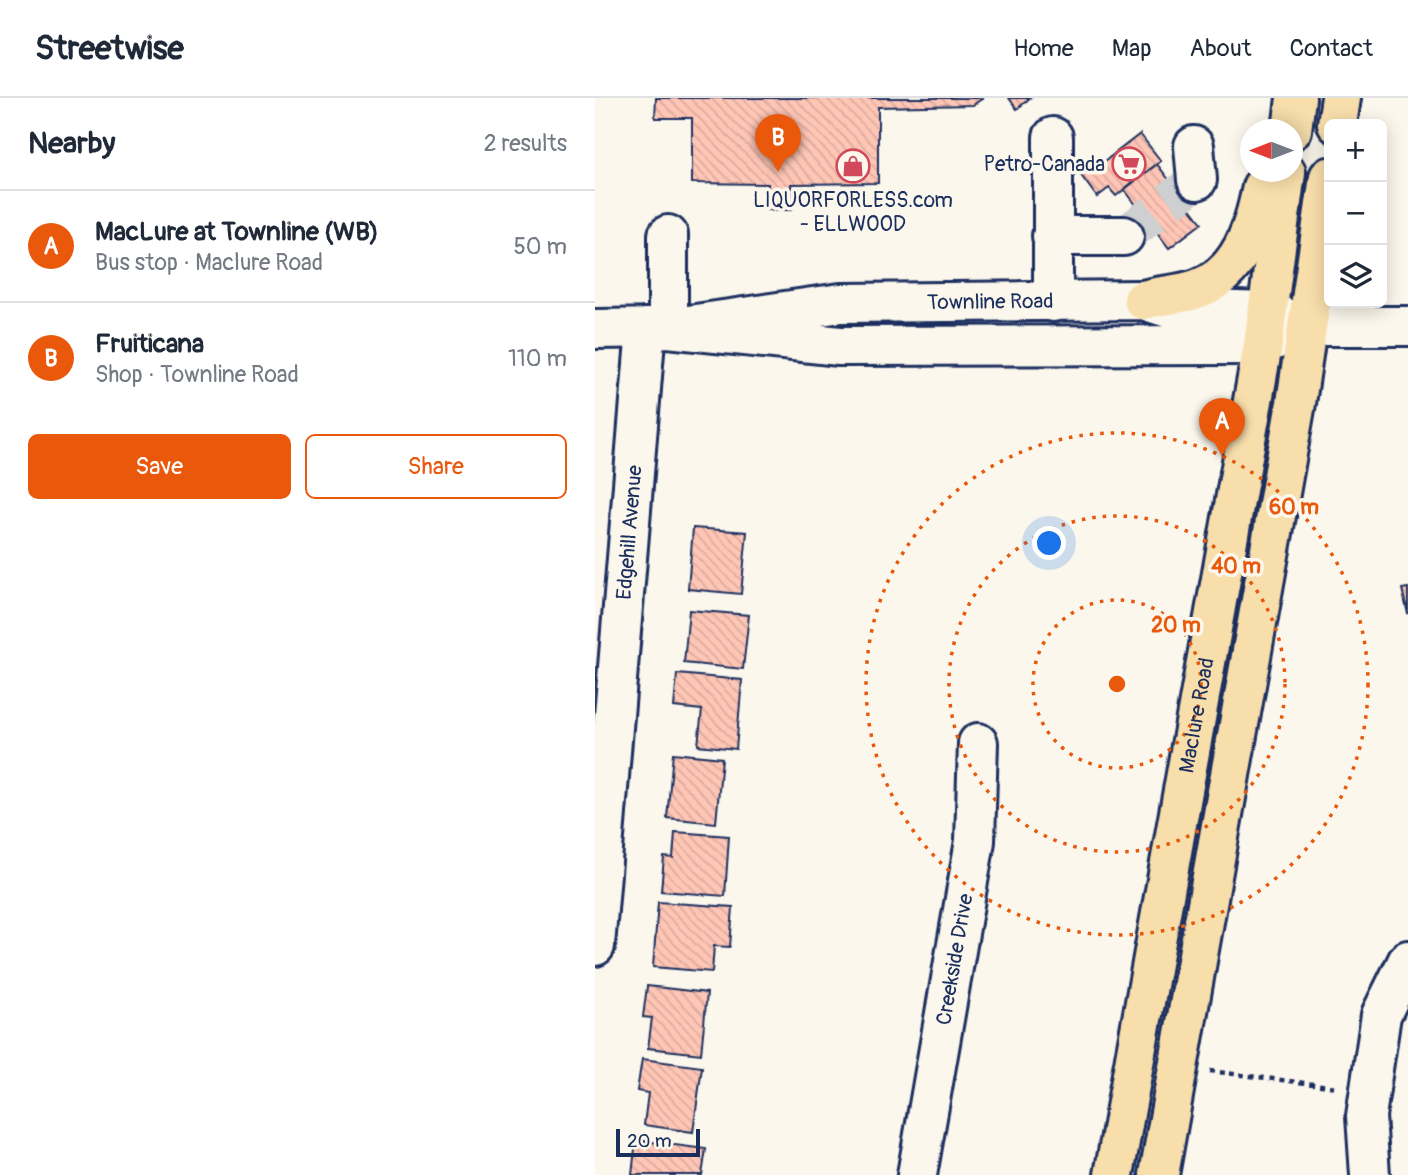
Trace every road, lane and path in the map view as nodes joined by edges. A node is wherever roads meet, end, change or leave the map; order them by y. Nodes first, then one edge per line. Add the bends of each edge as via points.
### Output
1 (1341, 98) edge
2 (1338, 119) edge
3 (1053, 137) dead end
4 (1263, 182) edge
5 (1285, 182) edge
6 (1328, 182) edge
7 (669, 235) dead end
8 (1052, 236) junction
9 (1124, 236) tunnel mouth
10 (1143, 300) junction
11 (1053, 302) junction
12 (1308, 326) junction
13 (1408, 326) edge
14 (657, 328) junction
15 (595, 329) edge
16 (1266, 329) junction
17 (606, 675) edge
18 (978, 743) dead end
19 (595, 946) edge
20 (1408, 960) edge
21 (1178, 1067) junction
22 (1369, 1091) junction
23 (917, 1175) edge
24 (1114, 1175) edge
25 (1159, 1175) edge
26 (1370, 1175) edge

1 - 2 main road
3 - 8 street
4 - 10 main road via 1254,227 1234,262 1199,288
5 - 16 main road, Maclure Road
6 - 12 main road
7 - 14 street, Edgehill Avenue
8 - 9 street
8 - 11 street
10 - 11 street, Townline Road
10 - 16 street, Townline Road
11 - 14 street, Townline Road via 841,303
12 - 13 street, Townline Road
12 - 16 street, Townline Road
12 - 21 main road
14 - 15 street, Townline Road
14 - 16 street, Townline Road via 840,346
14 - 17 street, Edgehill Avenue
16 - 24 main road, Maclure Road
17 - 19 street, Edgehill Avenue
18 - 23 street, Creekside Drive via 975,841
20 - 22 street via 1381,1016
21 - 22 path
21 - 25 main road
22 - 26 street

